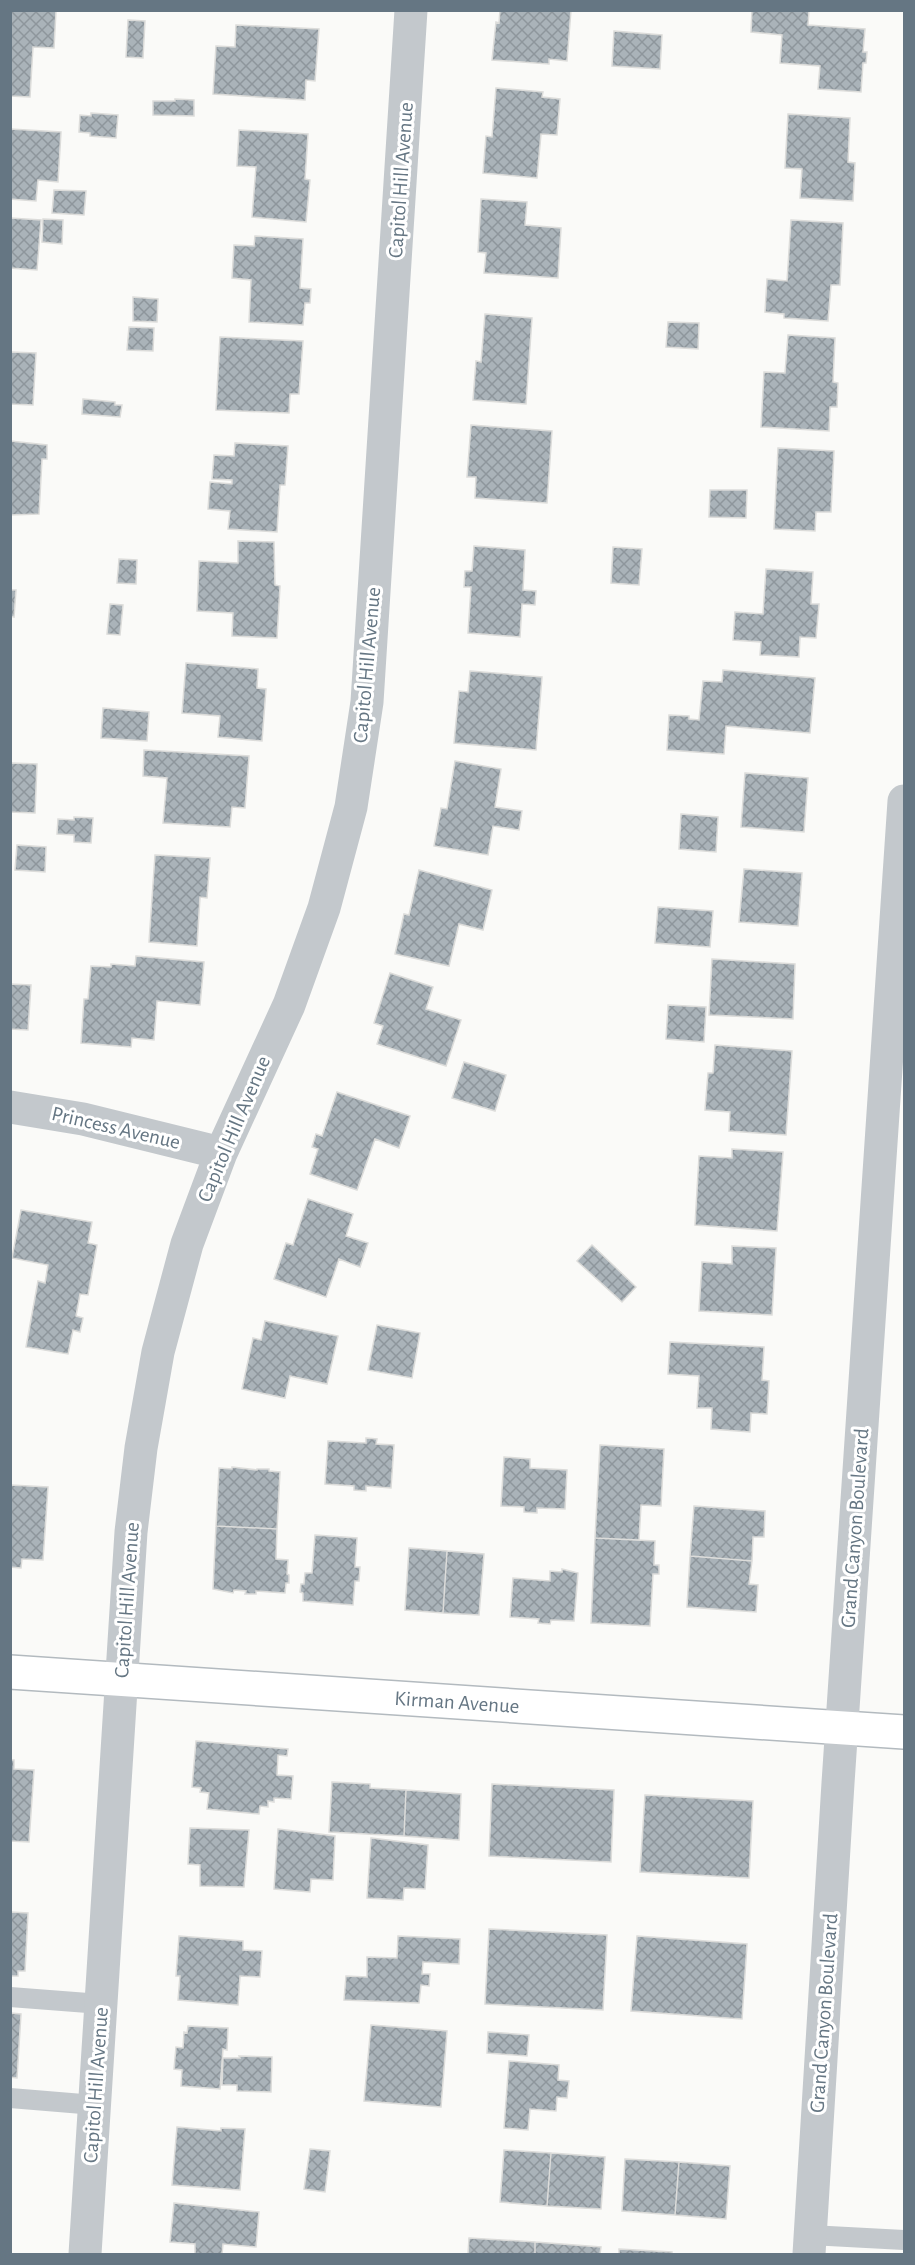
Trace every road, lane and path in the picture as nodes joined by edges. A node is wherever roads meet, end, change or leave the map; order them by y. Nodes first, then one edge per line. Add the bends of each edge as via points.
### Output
1 (411, 10) edge
2 (904, 801) edge
3 (901, 902) edge
4 (10, 1107) edge
5 (221, 1153) junction
6 (10, 1672) edge
7 (122, 1680) junction
8 (842, 1728) junction
9 (904, 1732) edge
10 (10, 1997) edge
11 (101, 2004) junction
12 (10, 2098) edge
13 (95, 2105) junction
14 (904, 2240) edge
15 (809, 2245) edge
16 (86, 2254) edge

1 - 5 street, Capitol Hill Avenue via 368,702 351,807 324,908 292,994
2 - 3 street, Grand Canyon Boulevard
3 - 8 street, Grand Canyon Boulevard
4 - 5 street, Princess Avenue via 83,1119
5 - 7 street, Capitol Hill Avenue via 187,1244 158,1352 131,1532
6 - 7 street, Kirman Avenue
7 - 8 street, Kirman Avenue
7 - 11 street, Capitol Hill Avenue
8 - 9 street, Kirman Avenue
8 - 15 street, Grand Canyon Boulevard
10 - 11 lane
11 - 13 street, Capitol Hill Avenue
12 - 13 lane
13 - 16 street, Capitol Hill Avenue
14 - 15 lane

